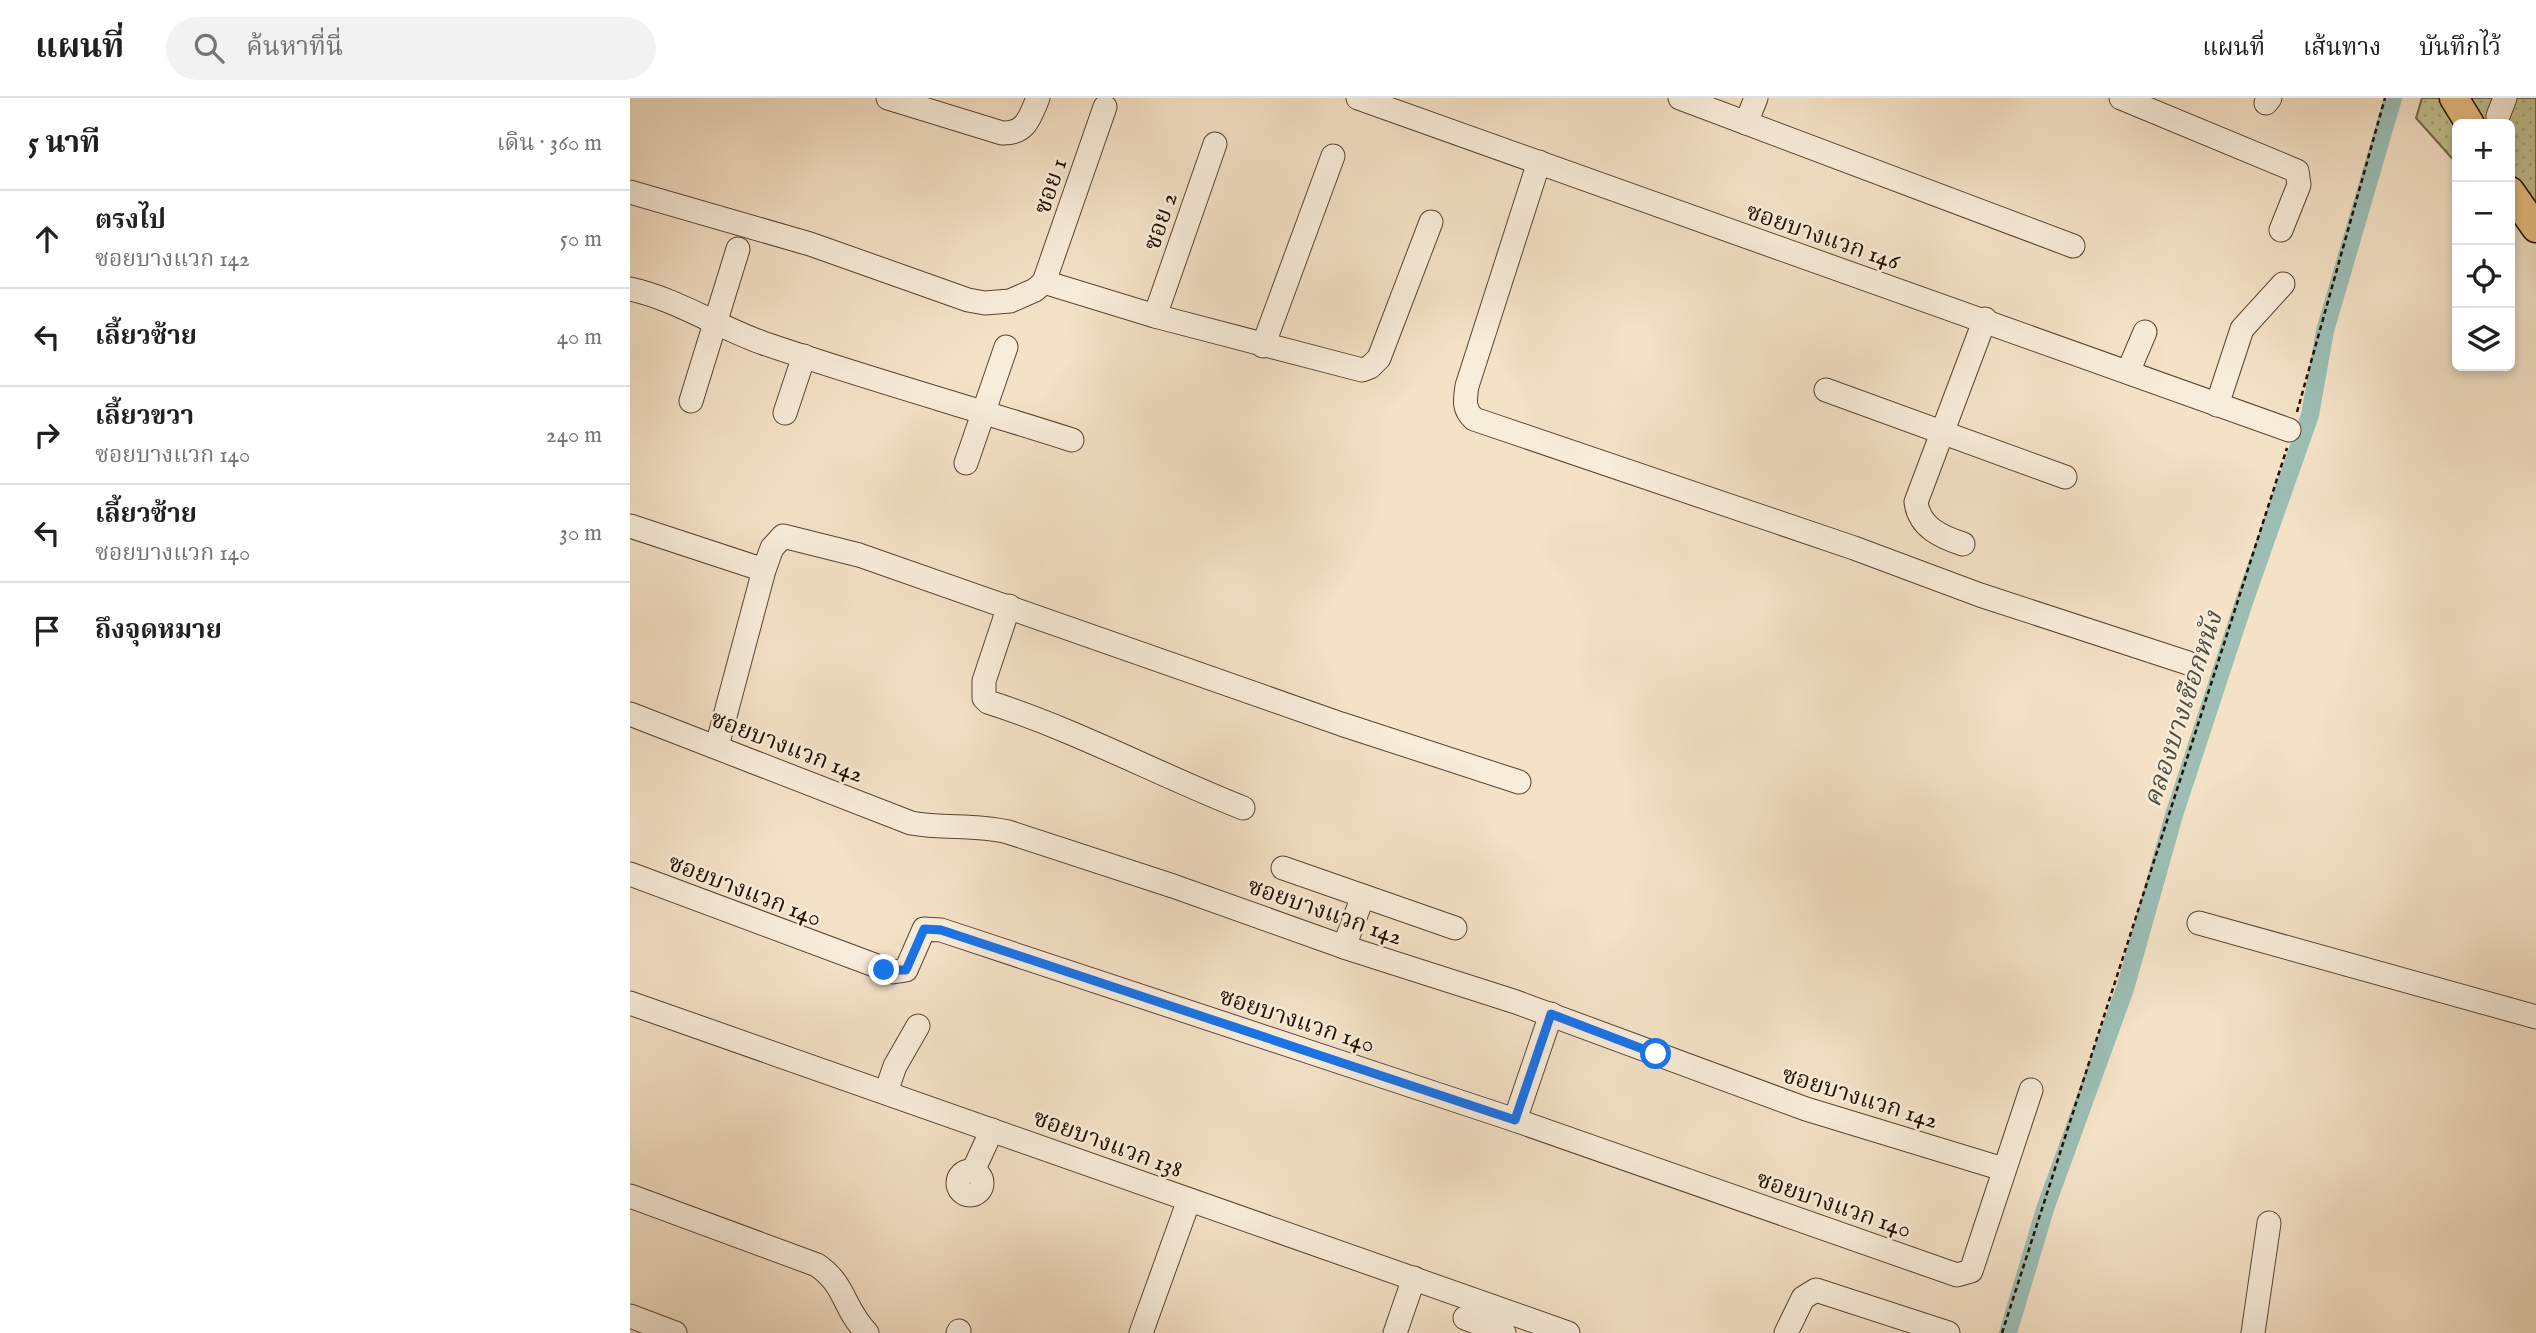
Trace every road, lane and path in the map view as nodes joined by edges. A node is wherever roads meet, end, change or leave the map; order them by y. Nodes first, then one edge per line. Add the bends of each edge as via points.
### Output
1 (888, 98) edge
2 (1038, 98) edge
3 (1358, 98) edge
4 (1679, 98) edge
5 (1756, 98) edge
6 (2121, 98) edge
7 (2385, 98) edge
8 (2455, 98) edge
9 (1105, 107) dead end
10 (2467, 119) edge
11 (1746, 123) junction
12 (1215, 144) dead end
13 (1333, 156) dead end
14 (1539, 162) junction
15 (630, 192) edge
16 (2515, 198) edge
17 (1431, 222) dead end
18 (2536, 228) edge
19 (2281, 230) dead end
20 (2073, 246) dead end
21 (738, 249) dead end
22 (1044, 282) junction
23 (2283, 284) dead end
24 (630, 289) edge
25 (1155, 316) junction
26 (1984, 319) junction
27 (715, 325) junction
28 (2145, 331) dead end
29 (1263, 346) junction
30 (1006, 347) dead end
31 (804, 356) junction
32 (2128, 372) junction
33 (1826, 390) dead end
34 (691, 401) dead end
35 (2217, 405) junction
36 (984, 412) junction
37 (785, 413) dead end
38 (1941, 430) junction
39 (2286, 430) junction
40 (1072, 440) dead end
41 (966, 463) dead end
42 (2065, 477) dead end
43 (630, 526) edge
44 (1963, 544) dead end
45 (764, 570) junction
46 (1009, 606) junction
47 (2188, 663) dead end
48 (630, 713) edge
49 (717, 746) junction
50 (1519, 782) dead end
51 (1243, 808) dead end
52 (1283, 869) dead end
53 (630, 874) edge
54 (1363, 896) junction
55 (2199, 923) dead end
56 (1455, 928) dead end
57 (1344, 947) junction
58 (630, 1003) edge
59 (1551, 1014) junction
60 (2536, 1017) edge
61 (918, 1027) dead end
62 (2031, 1090) dead end
63 (886, 1093) junction
64 (1515, 1120) junction
65 (992, 1130) junction
66 (2003, 1169) junction
67 (973, 1171) dead end
68 (630, 1196) edge
69 (1189, 1200) junction
70 (2269, 1223) dead end
71 (1414, 1278) junction
72 (630, 1316) edge
73 (1466, 1317) edge
74 (1945, 1332) edge
75 (674, 1333) edge
76 (867, 1333) edge
77 (1141, 1333) edge
78 (1395, 1333) edge
79 (1504, 1333) edge
80 (1568, 1333) edge
81 (1786, 1333) edge
82 (2003, 1333) edge
83 (2253, 1333) edge

1 - 2 street via 1013,134 1025,127
3 - 14 street, ซอยบางแวก 146
4 - 11 street
5 - 11 street
6 - 19 street via 2297,171 2299,185
7 - 39 path
8 - 10 main road
9 - 22 street, ซอย 1
11 - 20 street
12 - 25 street, ซอย 2
13 - 29 street
14 - 26 street, ซอยบางแวก 146
14 - 47 street via 1467,386 1464,403 1474,419
15 - 22 street via 810,244 968,300 1010,301
16 - 18 main road
17 - 29 street via 1379,358 1370,368 1349,368
21 - 27 street
22 - 25 street
23 - 35 street via 2242,329
24 - 27 street via 661,298
25 - 29 street
26 - 32 street, ซอยบางแวก 146
26 - 38 street
27 - 31 street
27 - 34 street
28 - 32 street
30 - 36 street
31 - 36 street
31 - 37 street
32 - 35 street, ซอยบางแวก 146
33 - 38 street
35 - 39 street, ซอยบางแวก 146
36 - 40 street
36 - 41 street
38 - 42 street
38 - 44 street via 1918,491 1917,509 1940,537
39 - 82 path
43 - 45 street
45 - 46 street via 783,536 859,555
45 - 49 street
46 - 50 street
46 - 51 street via 984,681 988,702 1043,719
48 - 49 street, ซอยบางแวก 142
49 - 57 street, ซอยบางแวก 142 via 911,823 1008,832
52 - 54 street
53 - 64 street, ซอยบางแวก 140 via 893,972 906,970 924,929 941,930
54 - 56 street
54 - 57 street
55 - 60 street
57 - 59 street, ซอยบางแวก 142
58 - 63 street, ซอยบางแวก 138
59 - 64 street
59 - 66 street, ซอยบางแวก 142 via 1806,1109
61 - 63 street via 895,1066
62 - 66 street
63 - 65 street, ซอยบางแวก 138
64 - 66 street, ซอยบางแวก 140 via 1958,1275 1972,1271
65 - 67 street
65 - 69 street, ซอยบางแวก 138
68 - 76 street via 817,1265 836,1280 851,1317
69 - 71 street, ซอยบางแวก 138
69 - 77 street
70 - 83 street
71 - 73 street, ซอยบางแวก 138
71 - 78 street
72 - 75 street
73 - 79 street
73 - 80 street, ซอยบางแวก 138
74 - 81 street via 1816,1290 1803,1297

